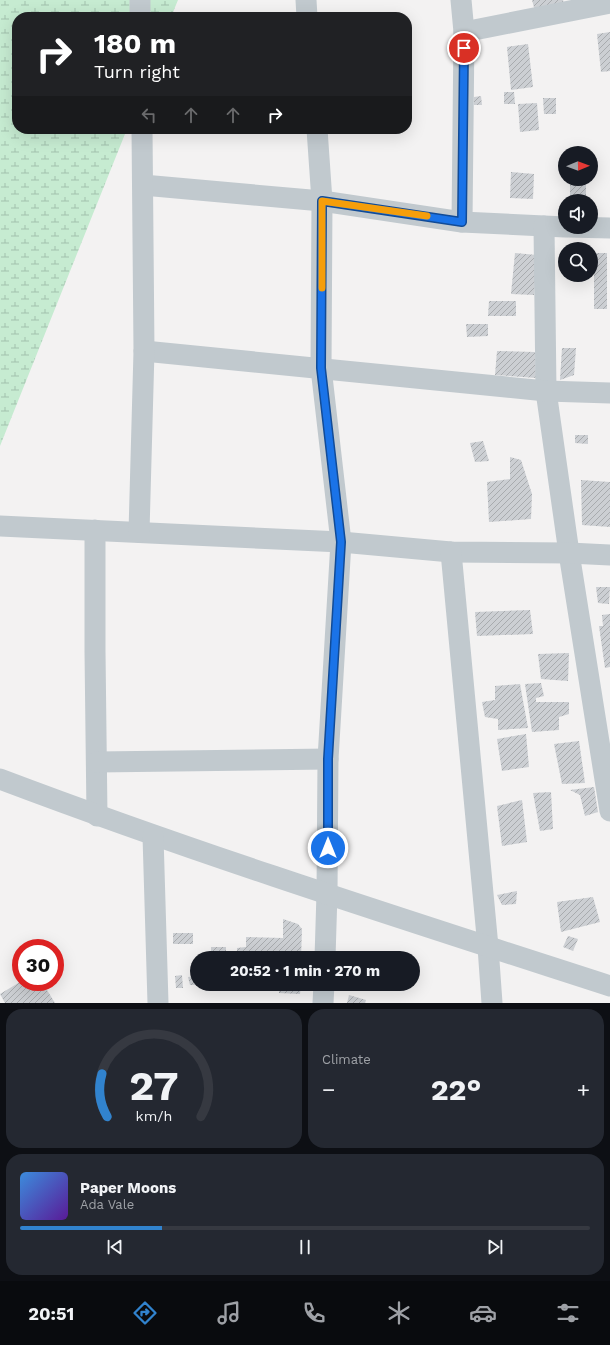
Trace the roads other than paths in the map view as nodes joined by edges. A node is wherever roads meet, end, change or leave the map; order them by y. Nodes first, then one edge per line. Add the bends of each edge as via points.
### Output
1 (140, 0) edge
2 (306, 0) edge
3 (461, 0) edge
4 (610, 3) edge
5 (140, 12) edge
6 (307, 12) edge
7 (464, 32) junction
8 (142, 134) edge
9 (316, 134) edge
10 (143, 185) junction
11 (322, 201) junction
12 (462, 222) junction
13 (544, 226) junction
14 (558, 227) edge
15 (598, 228) edge
16 (610, 228) edge
17 (144, 351) junction
18 (321, 368) junction
19 (546, 391) junction
20 (610, 393) edge
21 (0, 526) edge
22 (95, 530) junction
23 (140, 532) junction
24 (341, 542) junction
25 (451, 552) junction
26 (569, 553) junction
27 (610, 554) edge
28 (328, 759) junction
29 (96, 762) junction
30 (0, 779) edge
31 (610, 811) edge
32 (98, 816) junction
33 (154, 836) junction
34 (327, 893) junction
35 (488, 947) junction
36 (325, 951) edge
37 (610, 986) edge
38 (324, 991) edge
39 (158, 1003) edge
40 (323, 1003) edge
41 (492, 1003) edge

1 - 5 street
2 - 6 street
3 - 7 street
4 - 7 street
7 - 12 street
8 - 10 street
9 - 11 street
10 - 11 street
10 - 17 street
11 - 12 street
11 - 18 street
12 - 13 street
13 - 14 street
13 - 19 street
15 - 16 street
17 - 18 street
17 - 23 street
18 - 19 street
18 - 24 street
19 - 20 street
19 - 26 street
21 - 22 street
22 - 23 street
22 - 29 street
23 - 24 street
24 - 25 street
24 - 28 street
25 - 26 street
25 - 35 street
26 - 27 street
26 - 31 street
28 - 29 street
28 - 34 street
29 - 32 street
30 - 32 street
32 - 33 street
33 - 34 street
33 - 39 street
34 - 35 street
34 - 36 street
35 - 37 street
35 - 41 street
38 - 40 street

